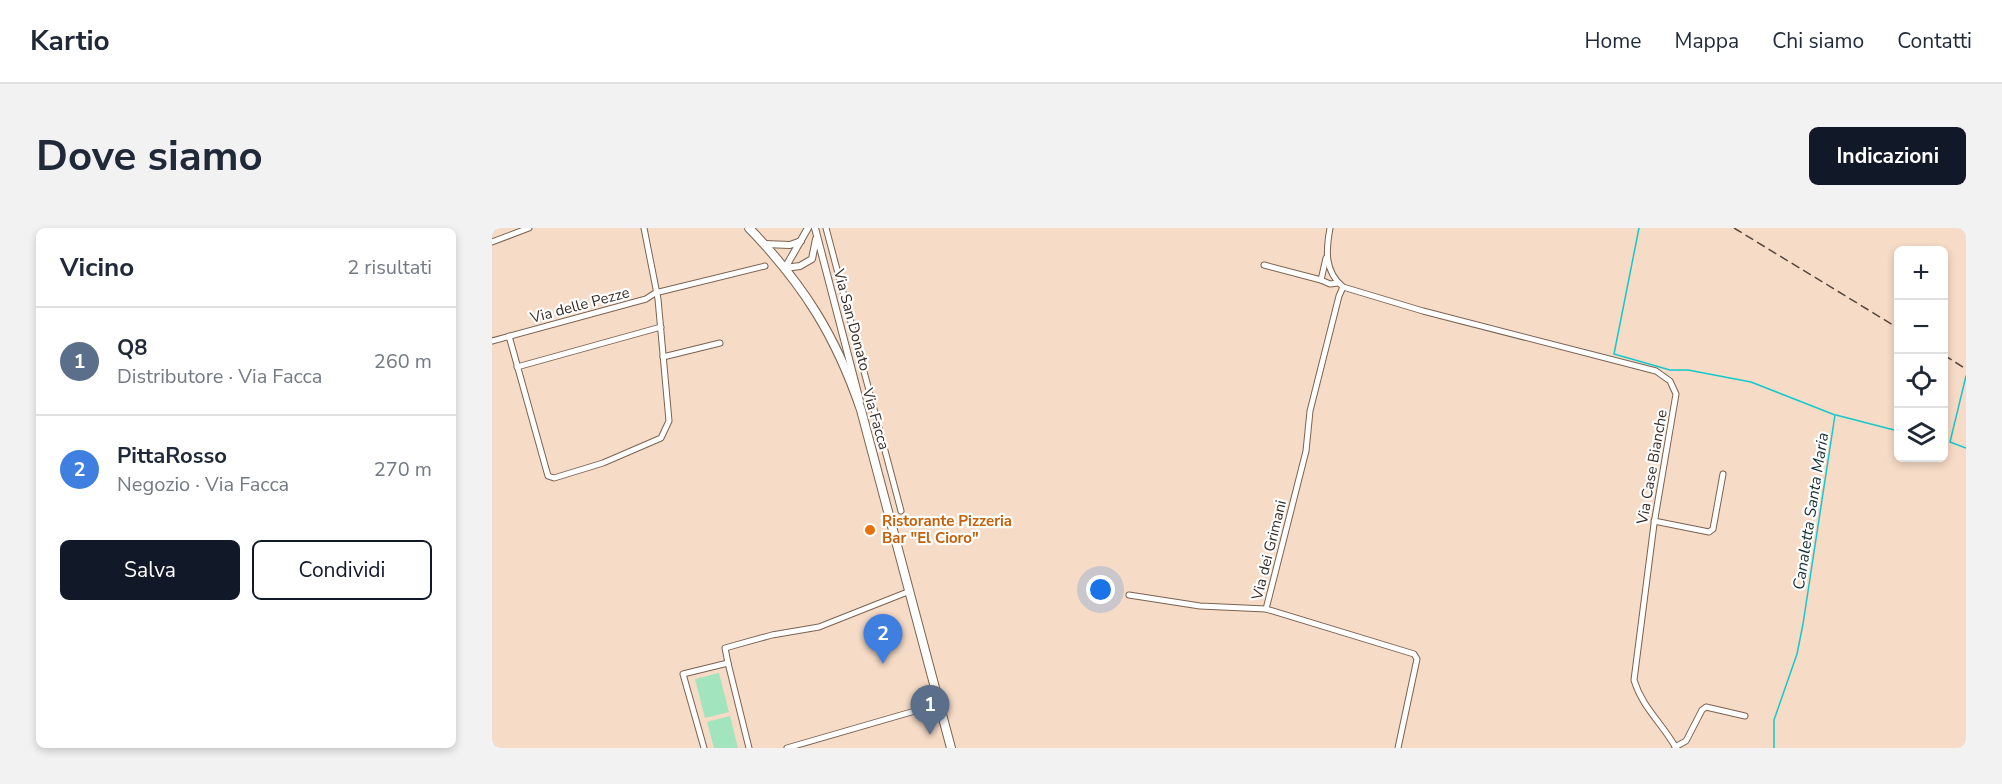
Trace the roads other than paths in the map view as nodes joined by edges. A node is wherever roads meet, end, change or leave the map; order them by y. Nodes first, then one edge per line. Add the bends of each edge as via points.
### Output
1 (529, 228) edge
2 (644, 228) edge
3 (748, 228) edge
4 (808, 228) edge
5 (815, 228) edge
6 (826, 228) edge
7 (1330, 228) edge
8 (817, 236) junction
9 (802, 240) junction
10 (492, 242) edge
11 (764, 244) junction
12 (1326, 258) junction
13 (1264, 265) dead end
14 (765, 266) dead end
15 (785, 268) junction
16 (1321, 280) junction
17 (1341, 285) junction
18 (655, 293) junction
19 (661, 327) junction
20 (509, 336) junction
21 (492, 340) edge
22 (720, 343) dead end
23 (663, 357) junction
24 (517, 367) junction
25 (861, 410) junction
26 (1722, 474) dead end
27 (901, 511) dead end
28 (1654, 521) junction
29 (910, 591) junction
30 (1129, 595) dead end
31 (1266, 609) junction
32 (728, 663) junction
33 (939, 704) junction
34 (1745, 717) dead end
35 (704, 748) edge
36 (749, 748) edge
37 (787, 748) edge
38 (951, 748) edge
39 (1398, 748) edge
40 (1675, 748) edge

1 - 10 street
2 - 18 street
3 - 11 main road, Via Facca
4 - 9 street
5 - 8 street, Via San Donato
6 - 27 street
7 - 12 street
8 - 15 street, Via San Donato via 812,259
8 - 25 street, Via San Donato
9 - 11 street via 790,245
9 - 15 street
11 - 15 main road, Via Facca
12 - 16 street
12 - 17 street
13 - 16 street, Via Case Bianche
14 - 18 street, Via delle Pezze
15 - 25 main road, Via Facca via 837,346
16 - 17 street, Via Case Bianche
17 - 28 street, Via Case Bianche via 1423,311 1656,371 1670,381 1676,394
17 - 31 street, Via dei Grimani via 1310,411 1306,451
18 - 19 street
18 - 20 street, Via delle Pezze via 646,299
19 - 23 street
19 - 24 street
20 - 21 street, Via delle Pezze
20 - 24 street
22 - 23 street
23 - 24 street via 669,422 661,438 603,463 554,478 545,472
25 - 29 main road, Via Facca
26 - 28 street via 1713,529
28 - 40 street, Via Case Bianche via 1634,680 1638,696
29 - 32 street via 819,627 725,648
29 - 33 main road, Via Facca
30 - 31 street
31 - 39 street, Via dei Grimani via 1414,654 1418,659
32 - 35 street via 683,674
32 - 36 street
33 - 37 street
33 - 38 main road, Via Facca
34 - 40 street, Via Case Bianche via 1706,707 1686,741

